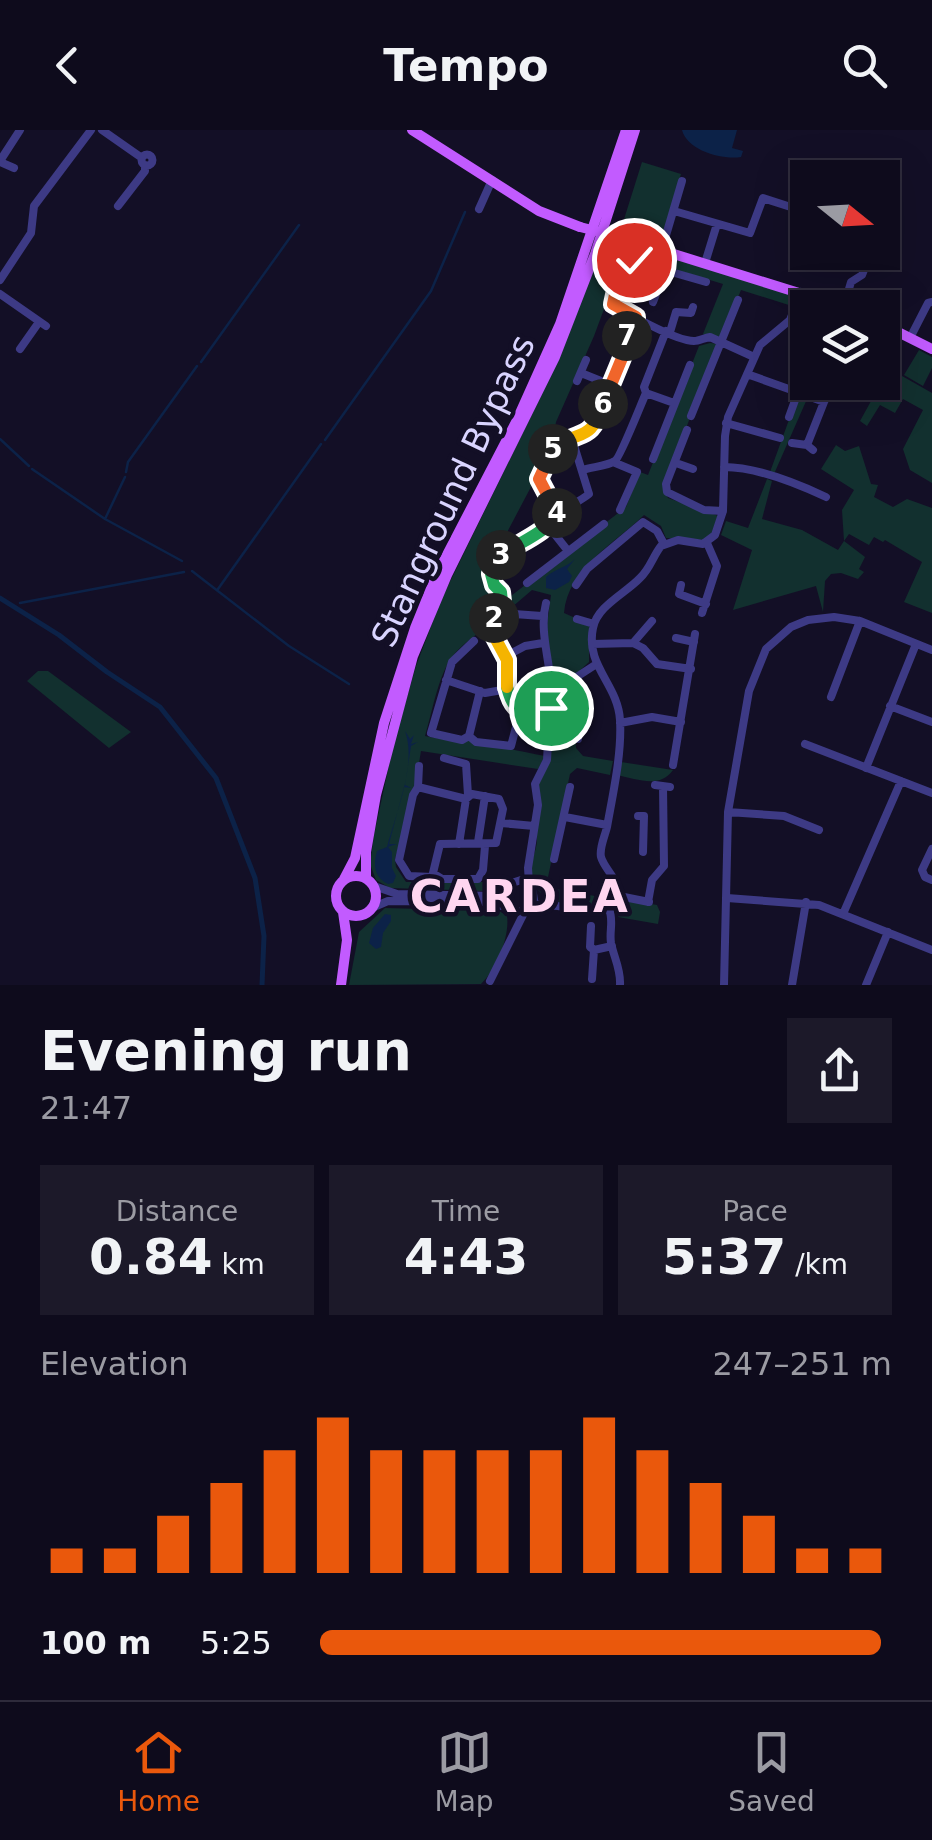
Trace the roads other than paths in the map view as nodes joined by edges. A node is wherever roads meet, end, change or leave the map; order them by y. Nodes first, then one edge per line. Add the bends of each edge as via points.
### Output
1 (5, 130) edge
2 (92, 130) edge
3 (102, 130) edge
4 (412, 130) edge
5 (626, 130) edge
6 (635, 130) edge
7 (18, 133) edge
8 (0, 162) edge
9 (14, 168) dead end
10 (492, 180) junction
11 (682, 181) dead end
12 (118, 206) dead end
13 (790, 207) edge
14 (479, 209) dead end
15 (674, 211) junction
16 (717, 224) junction
17 (664, 242) dead end
18 (705, 263) junction
19 (665, 270) junction
20 (864, 270) edge
21 (0, 280) edge
22 (706, 282) dead end
23 (794, 290) edge
24 (849, 290) edge
25 (0, 294) edge
26 (738, 300) dead end
27 (653, 302) dead end
28 (932, 302) edge
29 (693, 307) dead end
30 (636, 317) junction
31 (790, 326) edge
32 (668, 332) junction
33 (900, 333) edge
34 (905, 335) junction
35 (900, 340) edge
36 (719, 342) junction
37 (19, 349) dead end
38 (932, 350) edge
39 (754, 357) junction
40 (586, 360) dead end
41 (690, 364) dead end
42 (747, 374) junction
43 (611, 385) junction
44 (790, 390) edge
45 (646, 394) junction
46 (796, 400) edge
47 (818, 400) edge
48 (824, 402) joint
49 (674, 404) junction
50 (691, 416) dead end
51 (789, 417) dead end
52 (726, 423) junction
53 (686, 430) dead end
54 (780, 438) dead end
55 (572, 440) junction
56 (792, 443) dead end
57 (652, 458) dead end
58 (614, 462) junction
59 (676, 463) junction
60 (724, 468) junction
61 (693, 469) dead end
62 (583, 470) junction
63 (826, 497) dead end
64 (620, 510) dead end
65 (723, 512) junction
66 (558, 514) junction
67 (604, 524) dead end
68 (549, 527) junction
69 (707, 542) junction
70 (664, 544) junction
71 (568, 551) junction
72 (527, 583) dead end
73 (576, 584) dead end
74 (681, 586) dead end
75 (546, 603) dead end
76 (514, 614) dead end
77 (542, 616) junction
78 (577, 619) dead end
79 (652, 621) dead end
80 (860, 622) junction
81 (594, 624) junction
82 (676, 638) dead end
83 (474, 642) dead end
84 (543, 643) junction
85 (633, 643) junction
86 (592, 644) junction
87 (916, 644) junction
88 (932, 650) edge
89 (506, 656) junction
90 (595, 666) junction
91 (691, 669) junction
92 (446, 680) junction
93 (508, 690) junction
94 (480, 692) junction
95 (830, 697) dead end
96 (890, 706) junction
97 (520, 712) junction
98 (547, 722) junction
99 (620, 722) junction
100 (681, 722) junction
101 (932, 722) edge
102 (469, 736) junction
103 (578, 739) dead end
104 (804, 744) dead end
105 (444, 758) dead end
106 (673, 765) dead end
107 (419, 766) dead end
108 (866, 768) junction
109 (901, 781) junction
110 (662, 786) dead end
111 (418, 787) junction
112 (570, 793) dead end
113 (932, 793) edge
114 (485, 796) junction
115 (467, 797) junction
116 (728, 812) junction
117 (638, 816) dead end
118 (565, 817) junction
119 (500, 823) junction
120 (607, 824) junction
121 (534, 826) junction
122 (819, 830) dead end
123 (644, 836) junction
124 (664, 837) junction
125 (459, 844) junction
126 (482, 844) junction
127 (932, 849) edge
128 (643, 852) dead end
129 (554, 859) dead end
130 (529, 860) junction
131 (434, 874) junction
132 (344, 880) junction
133 (932, 880) edge
134 (513, 881) junction
135 (370, 882) junction
136 (532, 887) junction
137 (504, 892) junction
138 (619, 896) junction
139 (727, 898) junction
140 (806, 902) junction
141 (557, 904) junction
142 (508, 908) junction
143 (528, 908) junction
144 (609, 909) junction
145 (370, 910) junction
146 (344, 912) junction
147 (843, 914) junction
148 (591, 926) dead end
149 (888, 932) junction
150 (509, 939) junction
151 (348, 940) junction
152 (612, 946) junction
153 (594, 950) junction
154 (932, 950) edge
155 (592, 979) dead end
156 (495, 983) edge
157 (341, 985) edge
158 (620, 985) edge
159 (724, 985) edge
160 (792, 985) edge
161 (866, 985) edge

1 - 7 street
2 - 21 street via 34,206 31,234
3 - 12 street via 143,162 145,171
4 - 10 main road
5 - 132 main road, Stanground Bypass via 553,341 415,628
6 - 135 main road, Stanground Bypass via 568,327 414,656 376,796 365,864
7 - 8 street
8 - 9 street
10 - 14 street
10 - 18 main road, bridge via 580,227
11 - 15 street
13 - 16 street via 763,198 750,233
15 - 16 street
15 - 17 street
16 - 18 street
18 - 23 main road
19 - 22 street
19 - 27 street
19 - 30 street via 634,260 623,266 612,300
20 - 24 street
25 - 37 street via 42,324
26 - 36 street
28 - 34 street
29 - 32 street via 691,313 676,312
30 - 32 street
30 - 43 street
31 - 39 street via 768,337
32 - 36 street
32 - 45 street
33 - 34 main road
34 - 35 street
34 - 38 main road
36 - 39 street
36 - 50 street
39 - 42 street
40 - 43 street via 579,377
41 - 49 street
42 - 44 street
42 - 52 street
43 - 55 street via 597,424
45 - 49 street
45 - 58 street
46 - 51 street
47 - 48 street
48 - 56 street via 810,448
49 - 57 street
52 - 54 street
52 - 60 street
53 - 59 street
55 - 62 street
55 - 66 street via 553,449 539,479
58 - 62 street
58 - 64 street via 637,472
59 - 61 street
59 - 65 street via 667,492
60 - 63 street via 742,467
60 - 65 street
62 - 66 street via 589,494
65 - 69 street
66 - 68 street
67 - 71 street
68 - 71 street
68 - 89 street via 498,557 491,574 502,602 492,632
69 - 70 street
69 - 74 street via 717,566 704,609 679,594
70 - 73 street via 642,522
70 - 81 street
71 - 72 street
75 - 77 street
76 - 77 street
77 - 84 street
78 - 81 street
79 - 85 street
80 - 87 street
80 - 95 street
80 - 116 street via 808,620 766,648 749,691
81 - 86 street
82 - 91 street via 694,638
83 - 92 street via 456,656
84 - 89 street
84 - 98 street via 551,698
85 - 86 street
85 - 91 street via 657,664
86 - 90 street
87 - 88 street
87 - 96 street
89 - 93 street
90 - 99 street via 616,694
90 - 103 street via 575,678 582,716
91 - 100 street
92 - 94 street
92 - 102 street via 431,733
93 - 94 street
93 - 97 street
94 - 102 street
96 - 101 street
96 - 108 street
97 - 98 street
97 - 102 street via 511,746
98 - 121 street
99 - 100 street
99 - 120 street
100 - 106 street
104 - 108 street
105 - 115 street via 466,764
107 - 111 street
108 - 109 street
109 - 113 street
109 - 147 street
110 - 124 street
111 - 115 street
111 - 131 street via 399,860 413,878
112 - 118 street
114 - 115 street
114 - 119 street via 502,803
114 - 126 street
115 - 125 street
116 - 122 street via 784,816
116 - 139 street
117 - 123 street via 644,816
118 - 120 street
118 - 129 street
119 - 121 street
119 - 126 street via 496,844
120 - 138 street via 601,855
121 - 130 street
123 - 124 street
123 - 128 street
124 - 138 street via 664,866 652,880 649,902
125 - 126 street
125 - 131 street via 440,844
126 - 131 street via 478,879
127 - 133 street via 922,870
130 - 134 street
130 - 136 street
132 - 135 main road
132 - 146 main road via 336,896
134 - 136 street
134 - 137 street
135 - 137 street via 397,894
135 - 145 main road
136 - 141 street
136 - 143 street
137 - 142 street
138 - 144 street
139 - 140 street
139 - 159 street
140 - 147 street
140 - 160 street
141 - 143 street
141 - 144 street
142 - 143 street
142 - 145 street via 388,900
142 - 150 street
143 - 150 street
144 - 152 street
145 - 146 main road
145 - 151 main road
146 - 151 main road
147 - 149 street
148 - 153 street
149 - 154 street
149 - 161 street
150 - 156 street
151 - 157 main road
152 - 153 street
152 - 158 street
153 - 155 street

